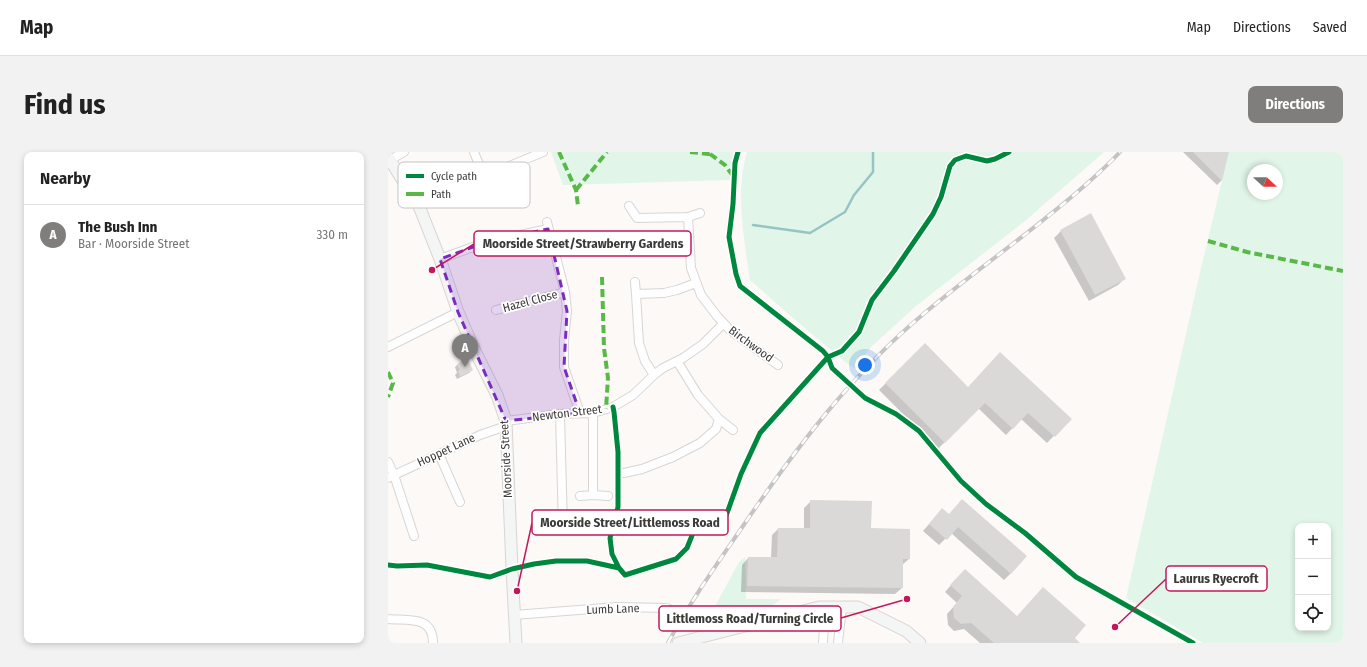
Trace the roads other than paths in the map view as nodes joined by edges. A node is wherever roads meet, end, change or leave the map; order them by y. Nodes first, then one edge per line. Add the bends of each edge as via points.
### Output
1 (404, 152) edge
2 (474, 152) edge
3 (543, 152) edge
4 (389, 162) edge
5 (478, 162) edge
6 (519, 162) edge
7 (398, 175) edge
8 (629, 206) dead end
9 (420, 208) edge
10 (700, 213) dead end
11 (688, 217) junction
12 (440, 259) junction
13 (635, 282) dead end
14 (696, 283) junction
15 (565, 292) junction
16 (636, 294) junction
17 (496, 310) dead end
18 (458, 312) junction
19 (723, 324) junction
20 (388, 348) edge
21 (677, 361) junction
22 (778, 365) dead end
23 (654, 375) junction
24 (580, 413) junction
25 (593, 413) junction
26 (560, 414) junction
27 (718, 419) junction
28 (506, 423) junction
29 (733, 430) dead end
30 (439, 454) junction
31 (388, 462) edge
32 (624, 473) dead end
33 (391, 477) edge
34 (593, 495) junction
35 (580, 496) dead end
36 (608, 496) dead end
37 (460, 502) dead end
38 (563, 527) dead end
39 (414, 536) dead end
40 (826, 607) junction
41 (842, 607) junction
42 (514, 615) junction
43 (706, 615) dead end
44 (388, 619) edge
45 (433, 643) edge
46 (516, 643) edge
47 (678, 643) edge
48 (823, 643) edge
49 (838, 643) edge
50 (920, 643) edge

1 - 4 street
2 - 5 street
3 - 6 street
4 - 7 street, Moorside Street
8 - 11 street via 637,218
9 - 12 street, Moorside Street
10 - 11 street
11 - 14 street via 691,268
12 - 15 street via 487,242 548,225
12 - 18 street, Moorside Street
13 - 16 street
14 - 16 street via 664,293
14 - 19 street via 701,295
15 - 17 street, Hazel Close
15 - 24 street via 567,311 564,366
16 - 23 street via 639,343 645,361
18 - 20 street
18 - 28 street, Moorside Street via 497,395
19 - 21 street, Newton Street via 703,344
19 - 22 street, Birchwood
21 - 23 street, Newton Street
21 - 27 street via 698,395
23 - 25 street, Newton Street via 623,402
24 - 25 street, Newton Street
24 - 26 street, Newton Street
25 - 34 street
26 - 28 street, Newton Street
26 - 38 street
27 - 29 street
27 - 32 street via 716,429 700,443 642,469
28 - 30 street, Hoppet Lane
28 - 42 street, Moorside Street
30 - 33 street, Hoppet Lane
30 - 37 street
31 - 33 street
33 - 39 street
34 - 35 street
34 - 36 street
40 - 41 street
40 - 47 street
40 - 48 street
41 - 49 street
41 - 50 street via 858,607 906,631
42 - 43 street, Lumb Lane, bridge via 617,606 666,608 686,620 697,622
42 - 46 street, Moorside Street
44 - 45 street via 419,621 425,624 432,631

